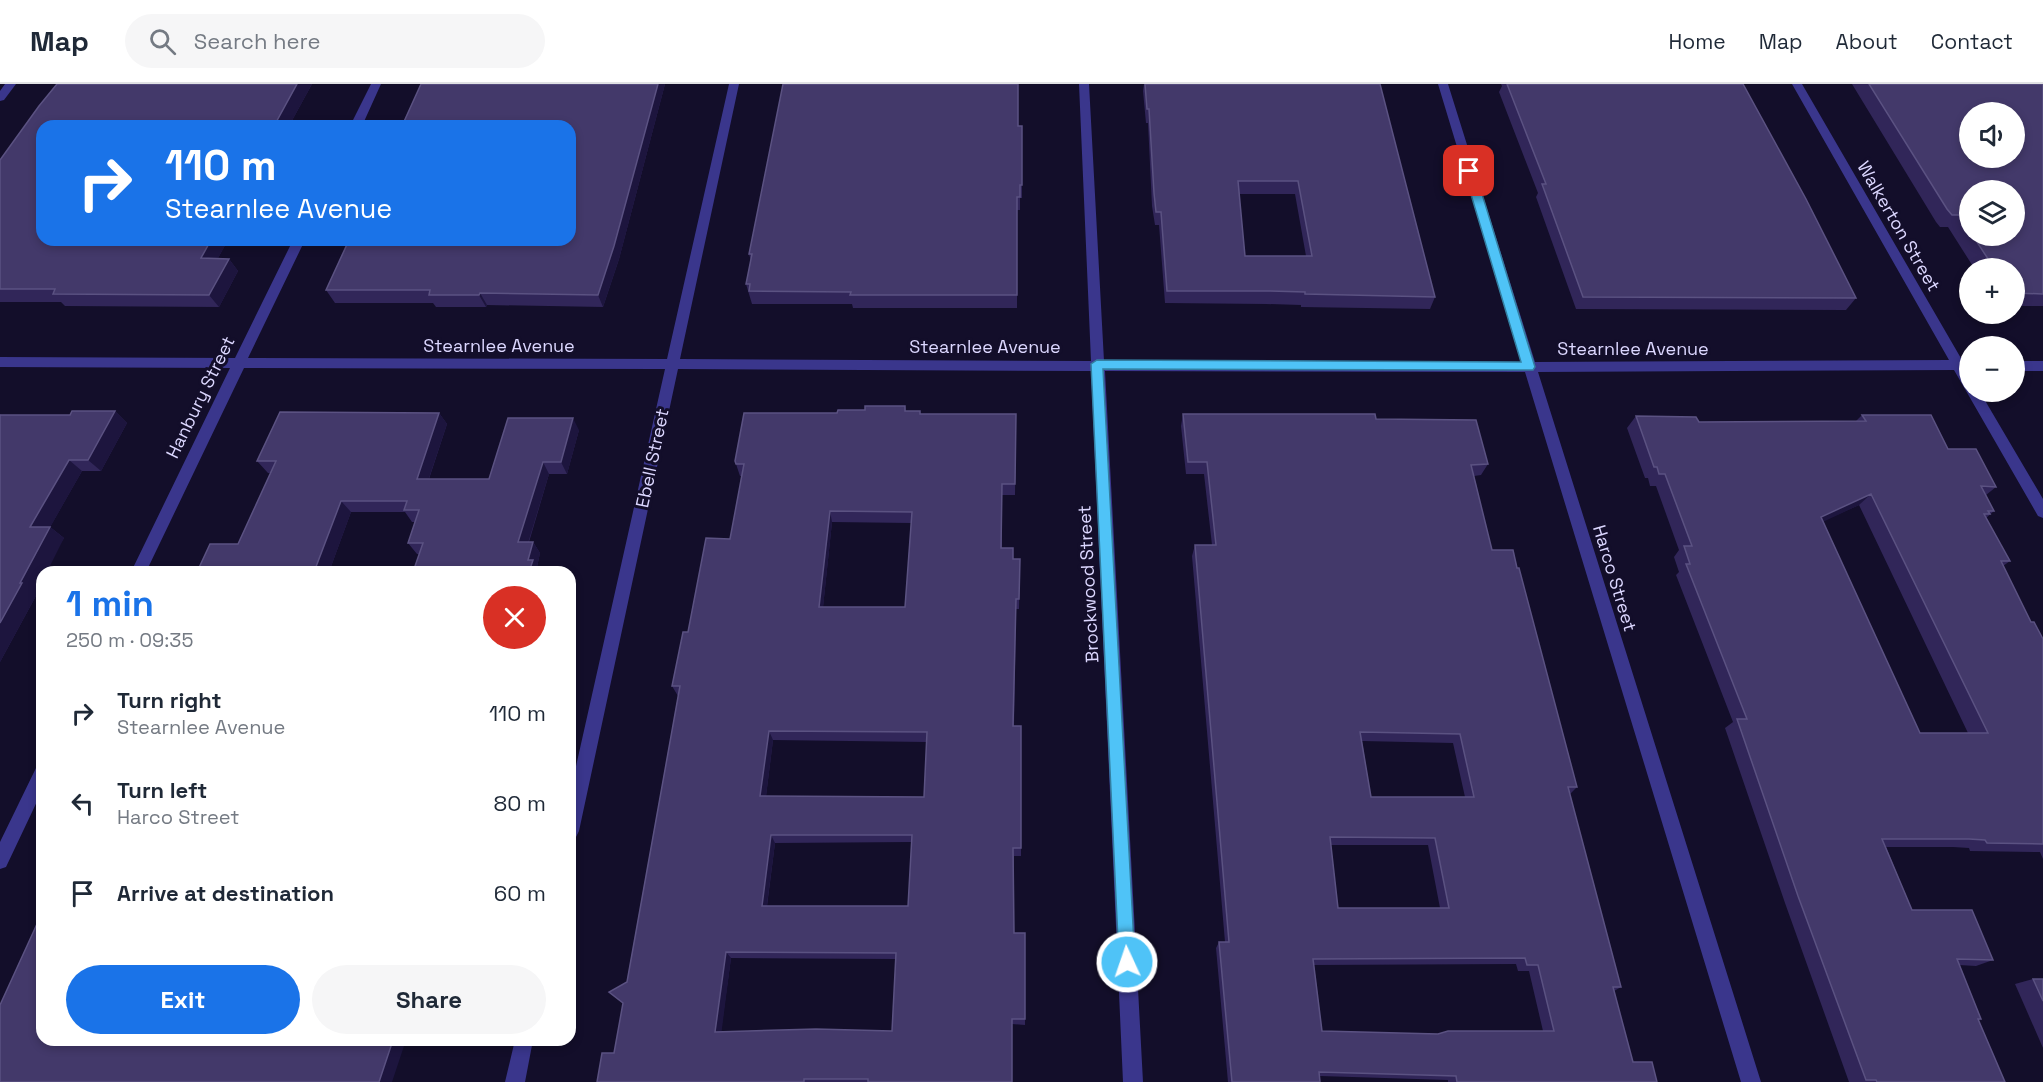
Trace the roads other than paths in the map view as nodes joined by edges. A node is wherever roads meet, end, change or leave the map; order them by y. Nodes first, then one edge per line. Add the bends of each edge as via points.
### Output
1 (10, 84) edge
2 (376, 84) edge
3 (734, 84) edge
4 (1084, 84) edge
5 (1443, 84) edge
6 (1797, 84) edge
7 (0, 98) edge
8 (359, 120) edge
9 (296, 246) edge
10 (1959, 358) edge
11 (0, 362) edge
12 (238, 363) junction
13 (673, 364) junction
14 (1097, 364) junction
15 (1959, 365) edge
16 (2025, 366) edge
17 (2043, 366) edge
18 (1529, 367) junction
19 (1979, 402) edge
20 (2043, 512) edge
21 (141, 566) edge
22 (36, 786) edge
23 (576, 804) edge
24 (0, 861) edge
25 (523, 1046) edge
26 (515, 1082) edge
27 (1133, 1082) edge
28 (1751, 1082) edge

1 - 7 street
2 - 8 street
3 - 13 street, Ebell Street
4 - 14 street, Brockwood Street
5 - 18 street, Harco Street
6 - 10 street, Walkerton Street
9 - 12 street, Hanbury Street
11 - 12 street, Stearnlee Avenue
12 - 13 street, Stearnlee Avenue
12 - 21 street, Hanbury Street
13 - 14 street, Stearnlee Avenue
13 - 23 street, Ebell Street
14 - 18 street, Stearnlee Avenue
14 - 27 street, Brockwood Street
15 - 18 street, Stearnlee Avenue
16 - 17 street
18 - 28 street, Harco Street
19 - 20 street
22 - 24 street
25 - 26 street

